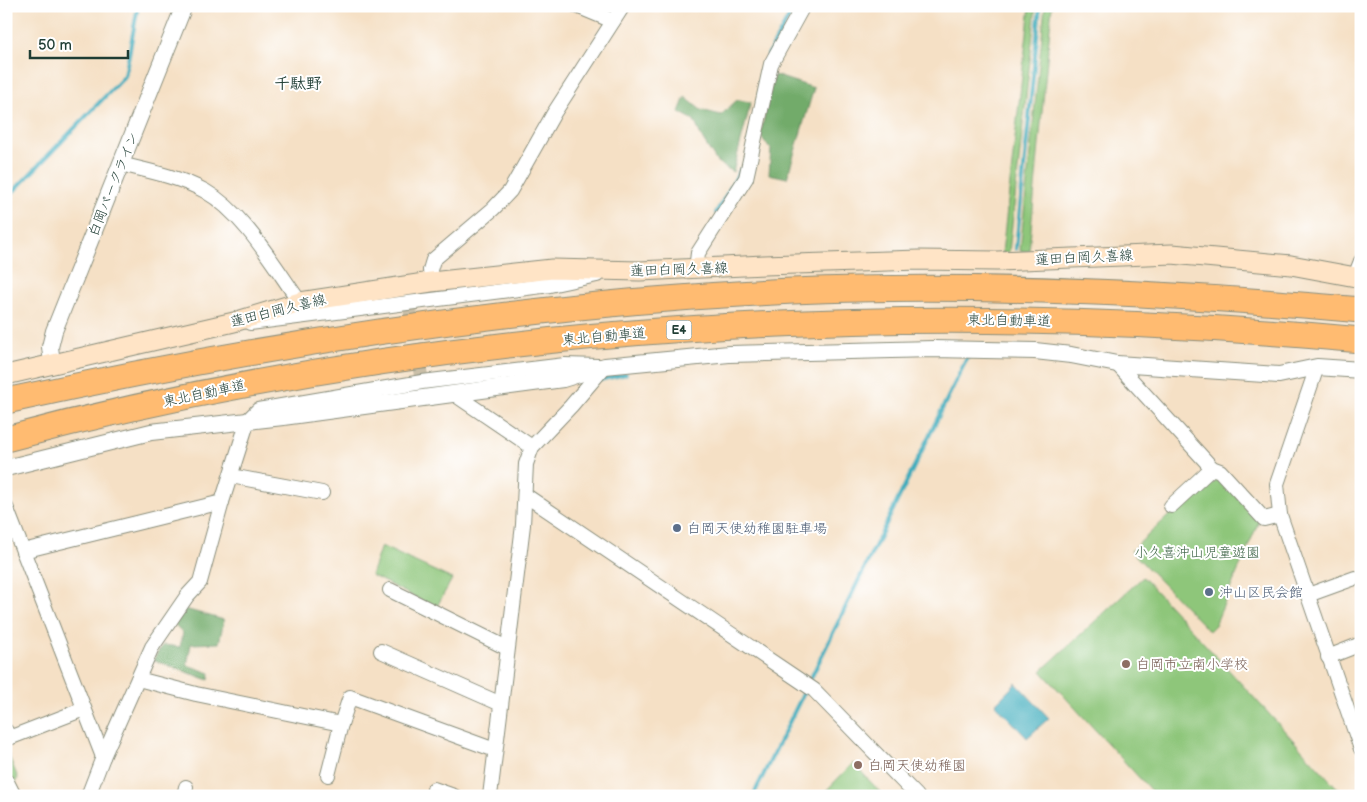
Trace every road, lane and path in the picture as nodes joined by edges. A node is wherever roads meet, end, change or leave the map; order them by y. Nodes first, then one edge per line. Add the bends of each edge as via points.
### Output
1 (184, 6) edge
2 (577, 6) edge
3 (623, 6) edge
4 (803, 6) edge
5 (613, 20) junction
6 (120, 164) junction
7 (696, 269) junction
8 (611, 271) junction
9 (1359, 272) edge
10 (431, 282) junction
11 (300, 302) junction
12 (1361, 310) edge
13 (234, 322) junction
14 (1361, 340) edge
15 (52, 363) junction
16 (1117, 364) junction
17 (605, 366) junction
18 (1317, 367) junction
19 (1361, 370) edge
20 (6, 375) edge
21 (454, 394) junction
22 (6, 401) edge
23 (248, 420) junction
24 (6, 439) edge
25 (532, 447) junction
26 (6, 468) edge
27 (1212, 468) junction
28 (231, 476) junction
29 (322, 493) dead end
30 (525, 495) junction
31 (222, 502) junction
32 (1171, 506) dead end
33 (6, 507) edge
34 (1280, 515) junction
35 (23, 551) junction
36 (1355, 578) dead end
37 (390, 590) dead end
38 (1308, 595) junction
39 (1361, 644) edge
40 (508, 648) junction
41 (381, 651) dead end
42 (1328, 657) junction
43 (138, 680) junction
44 (501, 704) junction
45 (84, 708) junction
46 (341, 724) junction
47 (6, 731) edge
48 (1361, 749) edge
49 (495, 750) junction
50 (103, 756) junction
51 (328, 774) dead end
52 (6, 782) edge
53 (434, 789) dead end
54 (13, 796) edge
55 (88, 796) edge
56 (454, 796) edge
57 (490, 796) edge
58 (917, 796) edge

1 - 6 street, 白岡パークライン
2 - 5 street
3 - 5 street
4 - 7 street via 771,64 746,178 698,253
5 - 10 street via 554,113 510,191 433,260
6 - 11 street via 176,178 206,191 228,208 252,235
6 - 15 street, 白岡パークライン via 54,331 50,347
7 - 8 main road, 蓮田白岡久喜線
7 - 9 main road, 蓮田白岡久喜線 via 1172,254
8 - 10 main road, 蓮田白岡久喜線 via 552,269
8 - 13 street via 550,285 270,322
10 - 11 main road, 蓮田白岡久喜線
11 - 13 main road, 蓮田白岡久喜線
12 - 22 highway, E4 via 1122,291 794,291 558,308 333,338 129,374
13 - 15 main road, 蓮田白岡久喜線
14 - 24 highway, 東北自動車道 / E4 via 1192,327 1022,319 810,322 628,334 341,366 224,388
15 - 20 main road, 蓮田白岡久喜線
16 - 17 street via 1035,351 933,349 729,354
16 - 18 street via 1279,375
16 - 27 street
17 - 21 street via 563,379
17 - 23 street via 565,365 422,382 258,410
17 - 25 street
18 - 19 street
18 - 34 street via 1277,484
21 - 23 street
21 - 25 street
23 - 26 street via 152,432
23 - 28 street
25 - 30 street via 526,464
27 - 32 street
27 - 34 street via 1220,471 1264,519
28 - 29 street
28 - 31 street
30 - 40 street
30 - 58 street via 814,690
31 - 35 street
31 - 43 street via 200,582 152,647
33 - 35 street
34 - 38 street
35 - 45 street
36 - 38 street
37 - 40 street
38 - 42 street
39 - 42 street
40 - 44 street
41 - 44 street
42 - 48 street
43 - 46 street
43 - 50 street
44 - 49 street
45 - 47 street via 9,738
45 - 50 street
46 - 49 street via 350,697
46 - 51 street
49 - 57 street
50 - 55 street
52 - 54 street
53 - 56 street

